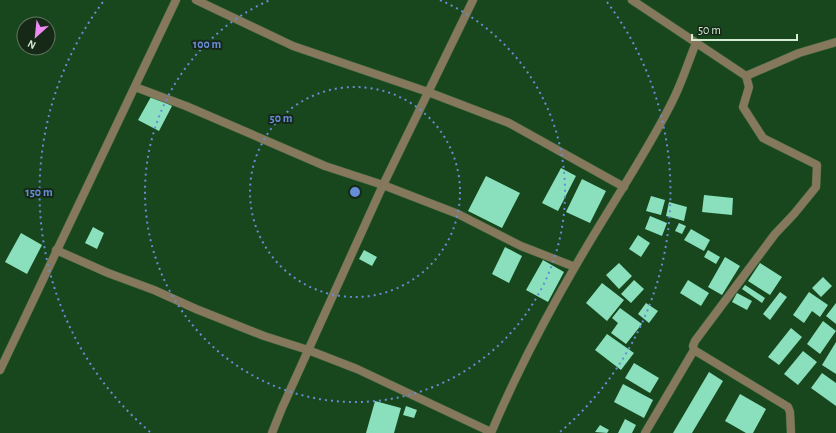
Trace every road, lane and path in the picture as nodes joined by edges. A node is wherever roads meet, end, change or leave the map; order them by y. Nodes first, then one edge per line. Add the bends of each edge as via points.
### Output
1 (176, 0) edge
2 (196, 0) edge
3 (473, 0) edge
4 (632, 0) edge
5 (836, 42) edge
6 (696, 43) junction
7 (746, 76) junction
8 (135, 87) junction
9 (428, 92) junction
10 (383, 185) junction
11 (624, 187) junction
12 (56, 250) junction
13 (575, 267) junction
14 (308, 350) junction
15 (694, 350) junction
16 (0, 370) edge
17 (272, 433) edge
18 (491, 433) edge
19 (645, 433) edge
20 (792, 433) edge

1 - 8 street
2 - 9 street via 293,46
3 - 9 street
4 - 6 street
5 - 7 street via 799,53
6 - 7 street
6 - 11 street via 673,101
7 - 15 street via 749,87 743,107 763,138 817,165 816,188 775,234 695,341 692,346
8 - 10 street via 186,106 325,166
8 - 12 street
9 - 10 street
9 - 11 street via 509,123
10 - 13 street via 458,214 521,246
10 - 14 street
11 - 13 street
12 - 14 street via 264,336
12 - 16 street
13 - 18 street via 539,331
14 - 17 street
14 - 18 street via 357,369
15 - 19 street
15 - 20 street via 788,407

